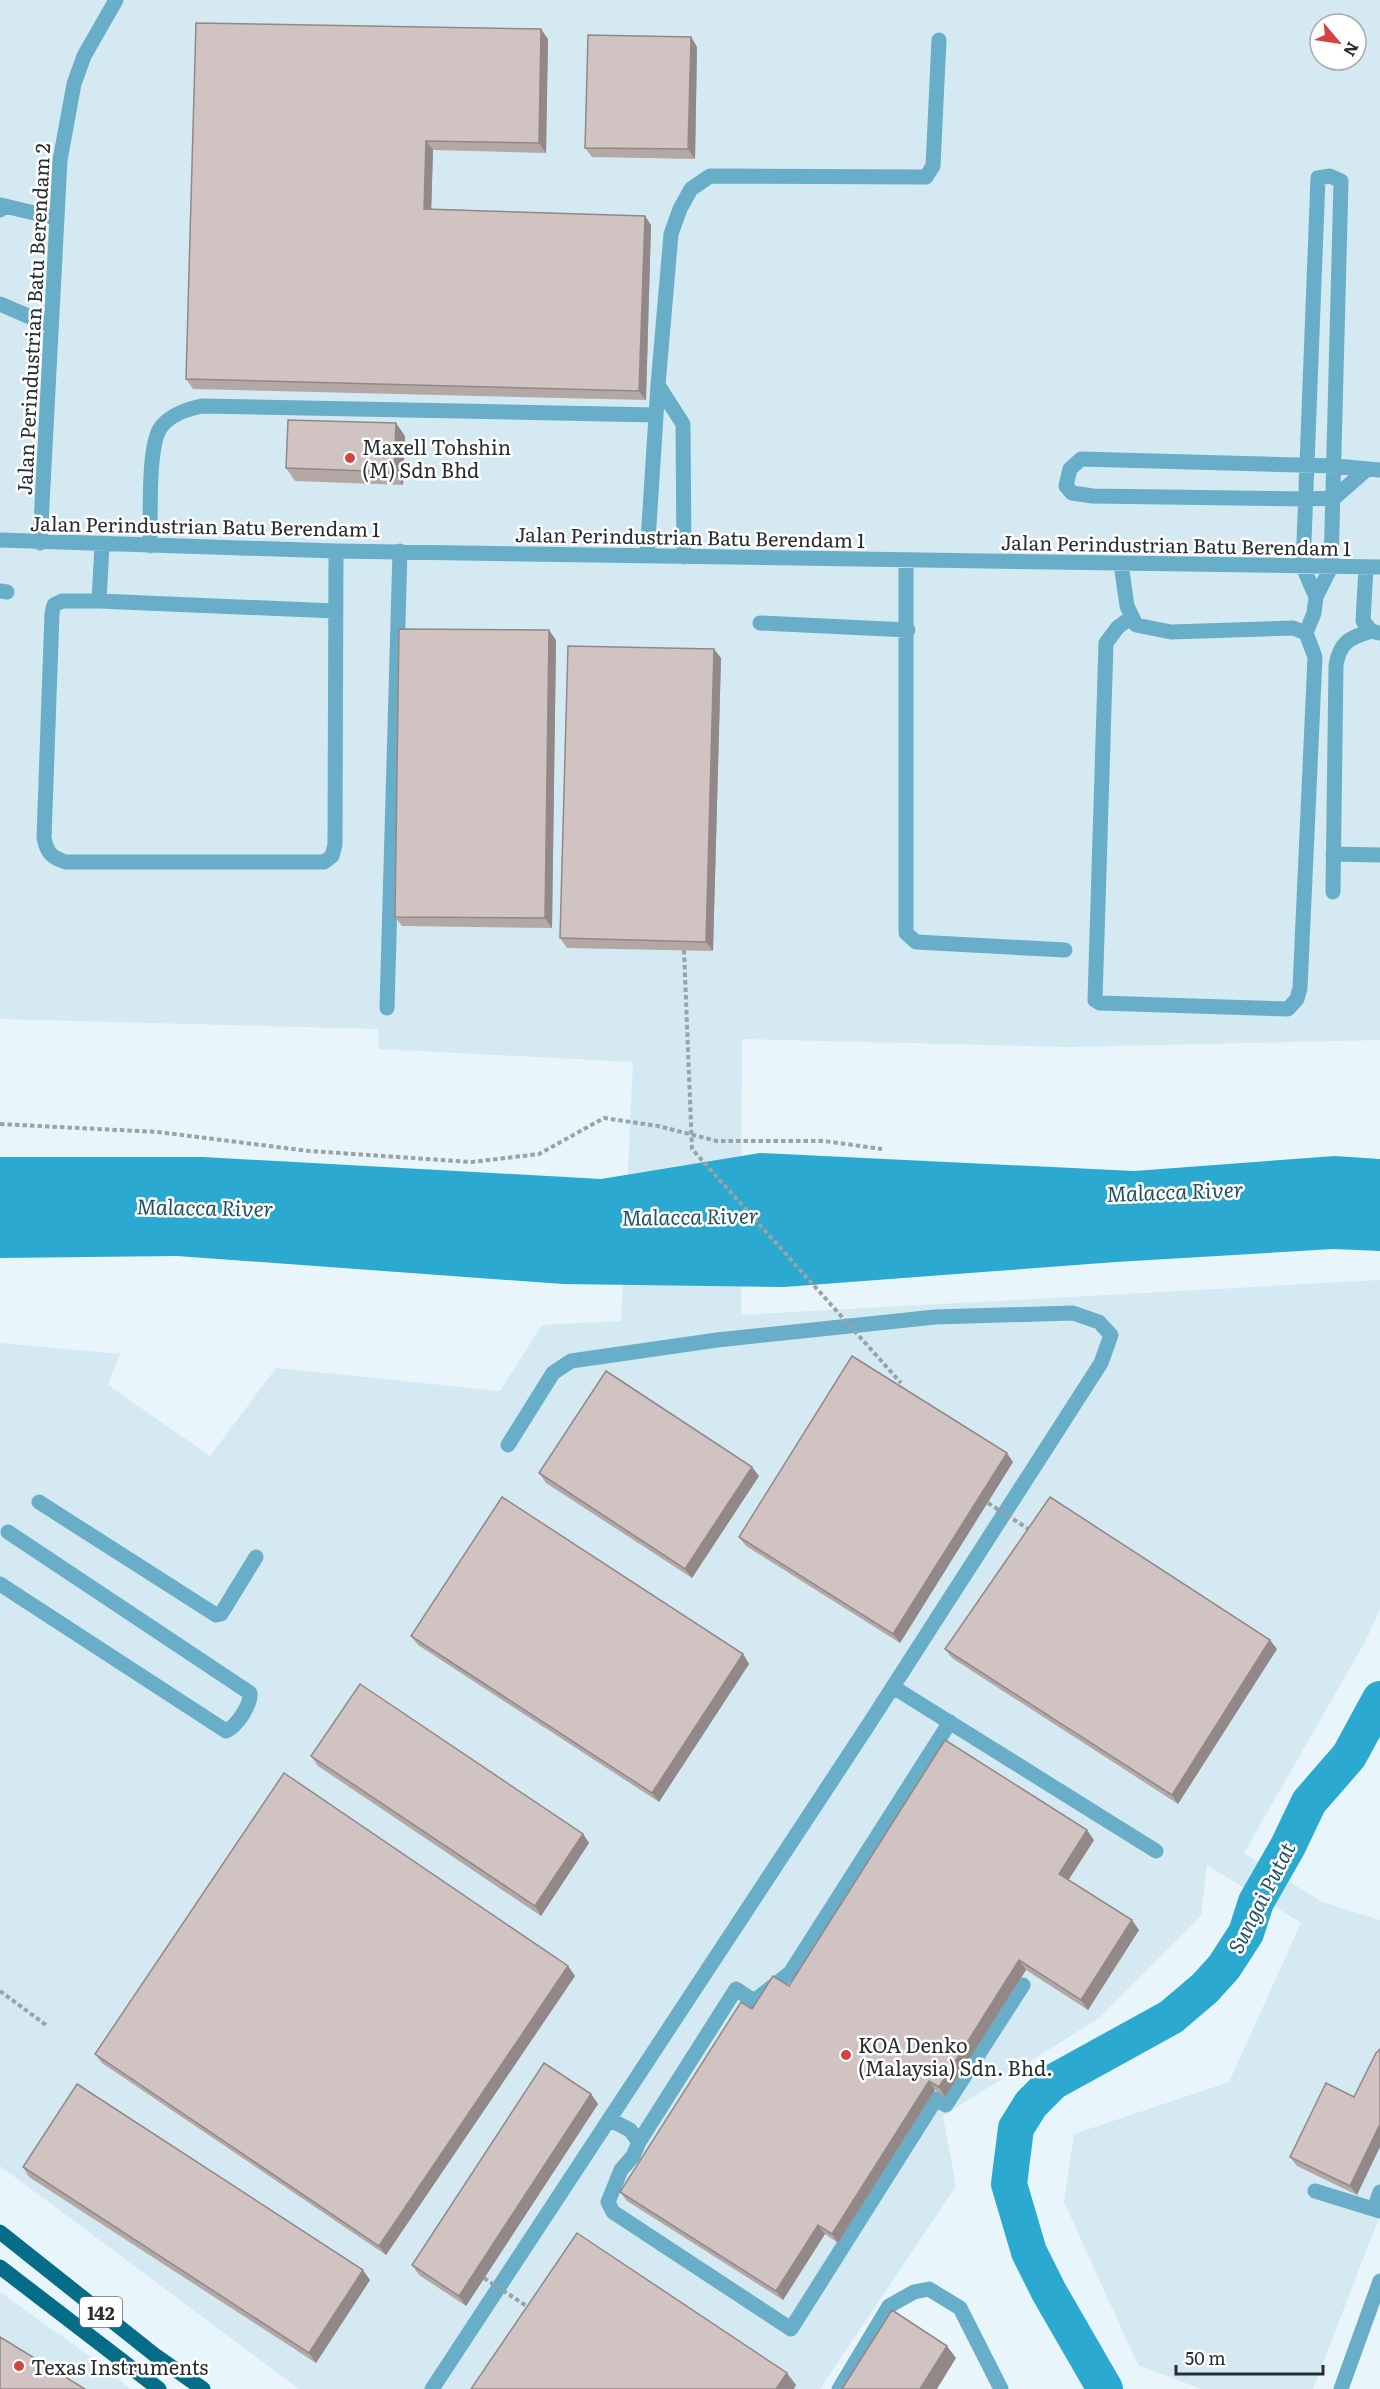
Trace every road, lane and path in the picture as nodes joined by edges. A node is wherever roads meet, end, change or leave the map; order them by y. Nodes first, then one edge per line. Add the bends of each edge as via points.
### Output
1 (116, 0) edge
2 (939, 40) dead end
3 (0, 210) edge
4 (55, 218) junction
5 (0, 304) edge
6 (51, 326) junction
7 (658, 385) junction
8 (656, 415) junction
9 (1307, 465) junction
10 (1336, 465) junction
11 (1373, 470) edge
12 (1334, 498) junction
13 (1306, 499) junction
14 (0, 540) edge
15 (40, 543) junction
16 (102, 545) junction
17 (150, 546) junction
18 (336, 551) junction
19 (400, 551) junction
20 (647, 556) junction
21 (684, 557) junction
22 (906, 560) junction
23 (1121, 564) junction
24 (1304, 567) junction
25 (1331, 567) junction
26 (1373, 568) edge
27 (1316, 597) junction
28 (99, 601) junction
29 (335, 611) junction
30 (1132, 617) junction
31 (760, 623) dead end
32 (908, 630) junction
33 (1375, 632) edge
34 (1306, 633) junction
35 (1333, 854) junction
36 (1380, 855) edge
37 (1333, 892) dead end
38 (684, 950) edge
39 (1065, 950) dead end
40 (387, 1008) dead end
41 (0, 1124) edge
42 (882, 1149) dead end
43 (902, 1383) dead end
44 (508, 1445) dead end
45 (39, 1502) dead end
46 (988, 1503) dead end
47 (8, 1532) dead end
48 (1038, 1536) edge
49 (256, 1557) dead end
50 (0, 1584) edge
51 (892, 1687) junction
52 (950, 1722) junction
53 (1156, 1851) dead end
54 (1023, 1985) dead end
55 (0, 1991) edge
56 (46, 2025) dead end
57 (609, 2119) junction
58 (639, 2142) junction
59 (1315, 2191) dead end
60 (1380, 2192) edge
61 (1377, 2210) edge
62 (0, 2232) edge
63 (0, 2267) edge
64 (484, 2278) dead end
65 (1380, 2281) edge
66 (541, 2315) edge
67 (159, 2389) edge
68 (203, 2389) edge
69 (432, 2389) edge
70 (839, 2389) edge
71 (1001, 2389) edge
72 (1341, 2389) edge

1 - 4 street, Jalan Perindustrian Batu Berendam 2 via 84,56 74,84 62,140
2 - 7 street via 933,166 926,177 710,176 690,189 671,234
3 - 4 street via 1,205
4 - 6 street, Jalan Perindustrian Batu Berendam 2
5 - 6 street
6 - 15 street, Jalan Perindustrian Batu Berendam 2
7 - 8 street
7 - 21 street via 683,424
8 - 17 street via 202,406 186,409 161,427 153,443
8 - 20 street
9 - 10 street
9 - 10 street via 1318,178 1330,176 1341,181
9 - 13 street
9 - 13 street via 1081,459 1070,469 1066,486 1072,493 1094,496
10 - 11 street
10 - 12 street
11 - 12 street
12 - 13 street
12 - 25 street
13 - 24 street
14 - 15 street, Jalan Perindustrian Batu Berendam 1
15 - 16 street, Jalan Perindustrian Batu Berendam 1
16 - 17 street, Jalan Perindustrian Batu Berendam 1
16 - 28 street
17 - 18 street, Jalan Perindustrian Batu Berendam 1
18 - 19 street, Jalan Perindustrian Batu Berendam 1
18 - 29 street
19 - 20 street, Jalan Perindustrian Batu Berendam 1
19 - 40 street
20 - 21 street, Jalan Perindustrian Batu Berendam 1
21 - 22 street, Jalan Perindustrian Batu Berendam 1
22 - 23 street, Jalan Perindustrian Batu Berendam 1
22 - 32 street
23 - 24 street, Jalan Perindustrian Batu Berendam 1
23 - 30 street
24 - 25 street, Jalan Perindustrian Batu Berendam 1
24 - 27 street
25 - 26 street, Jalan Perindustrian Batu Berendam 1
25 - 27 street
26 - 33 street via 1362,621
27 - 34 street
28 - 29 street
28 - 29 street via 62,601 54,605 52,613 44,838 54,858 66,862 324,862 332,856
30 - 34 street via 1136,625 1171,632 1293,628
30 - 34 street via 1106,643 1093,993 1100,1003 1281,1010 1288,1009 1297,999 1315,657
31 - 32 street
32 - 39 street via 906,933 916,942
33 - 35 street via 1347,639 1338,650
35 - 36 street
35 - 37 street
38 - 43 path, bridge via 692,1149
41 - 42 path via 158,1132 309,1152 472,1162 539,1154 604,1118 717,1141 824,1141
44 - 51 street via 553,1373 571,1361 705,1341 935,1317 1073,1312 1099,1322 1111,1335 1101,1363
45 - 49 street via 216,1615 221,1614
46 - 48 path, bridge
47 - 50 street via 250,1693 250,1700 233,1728 226,1731
51 - 52 street
51 - 57 street
52 - 53 street
52 - 58 street via 790,1973 754,2001 736,1989
54 - 58 street via 946,2105 936,2098 791,2329 613,2212 608,2202 621,2170
55 - 56 path
57 - 58 street via 630,2130
57 - 69 street
59 - 61 street
60 - 61 street
62 - 68 main road, 142
63 - 67 main road, 142
64 - 66 path, bridge
65 - 72 street
70 - 71 street via 889,2306 914,2292 929,2289 960,2308

